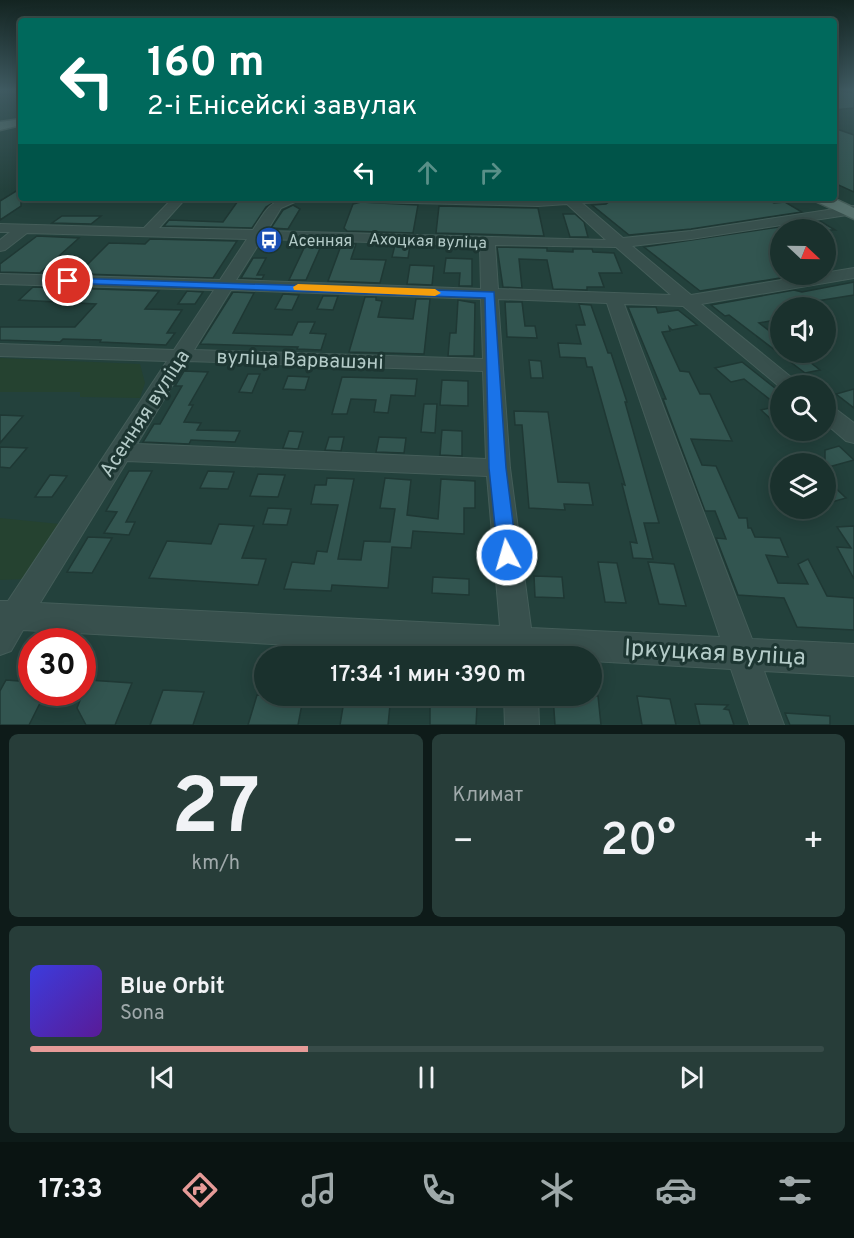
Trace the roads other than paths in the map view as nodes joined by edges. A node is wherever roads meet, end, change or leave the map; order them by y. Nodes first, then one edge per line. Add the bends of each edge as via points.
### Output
1 (177, 201) edge
2 (289, 201) edge
3 (571, 201) edge
4 (827, 201) edge
5 (851, 212) edge
6 (0, 228) edge
7 (23, 229) junction
8 (150, 231) junction
9 (257, 235) junction
10 (487, 242) junction
11 (622, 243) junction
12 (0, 247) edge
13 (854, 273) edge
14 (0, 279) edge
15 (226, 285) junction
16 (490, 295) junction
17 (614, 300) junction
18 (687, 302) junction
19 (0, 350) edge
20 (182, 355) junction
21 (493, 365) junction
22 (778, 375) edge
23 (836, 421) edge
24 (854, 435) edge
25 (117, 452) junction
26 (498, 468) junction
27 (5, 624) edge
28 (439, 646) edge
29 (518, 646) edge
30 (602, 652) edge
31 (742, 654) junction
32 (854, 660) edge
33 (521, 706) edge
34 (522, 725) edge
35 (767, 725) edge

1 - 8 street
2 - 9 street, Асенняя вуліца via 276,205
3 - 11 street
4 - 5 main road
5 - 11 street, Ахоцкая вуліца
6 - 7 street, Ахоцкая вуліца
7 - 8 street, Ахоцкая вуліца
7 - 12 street
8 - 9 street, Ахоцкая вуліца
9 - 10 street, Ахоцкая вуліца
9 - 15 street, Асенняя вуліца
10 - 11 street, Ахоцкая вуліца
10 - 16 street
11 - 18 street
13 - 18 street
14 - 15 street
15 - 16 street
15 - 20 street, Асенняя вуліца
16 - 17 street
16 - 21 street
17 - 18 street
17 - 31 street
18 - 22 street
19 - 20 street, вуліца Варвашэні
20 - 21 street, вуліца Варвашэні
20 - 25 street, Асенняя вуліца
21 - 26 street
23 - 24 street
25 - 26 street
25 - 27 street, Асенняя вуліца
26 - 29 street
27 - 28 street, Іркуцкая вуліца
30 - 31 street, Іркуцкая вуліца
31 - 32 street, Іркуцкая вуліца
31 - 35 street
33 - 34 street

